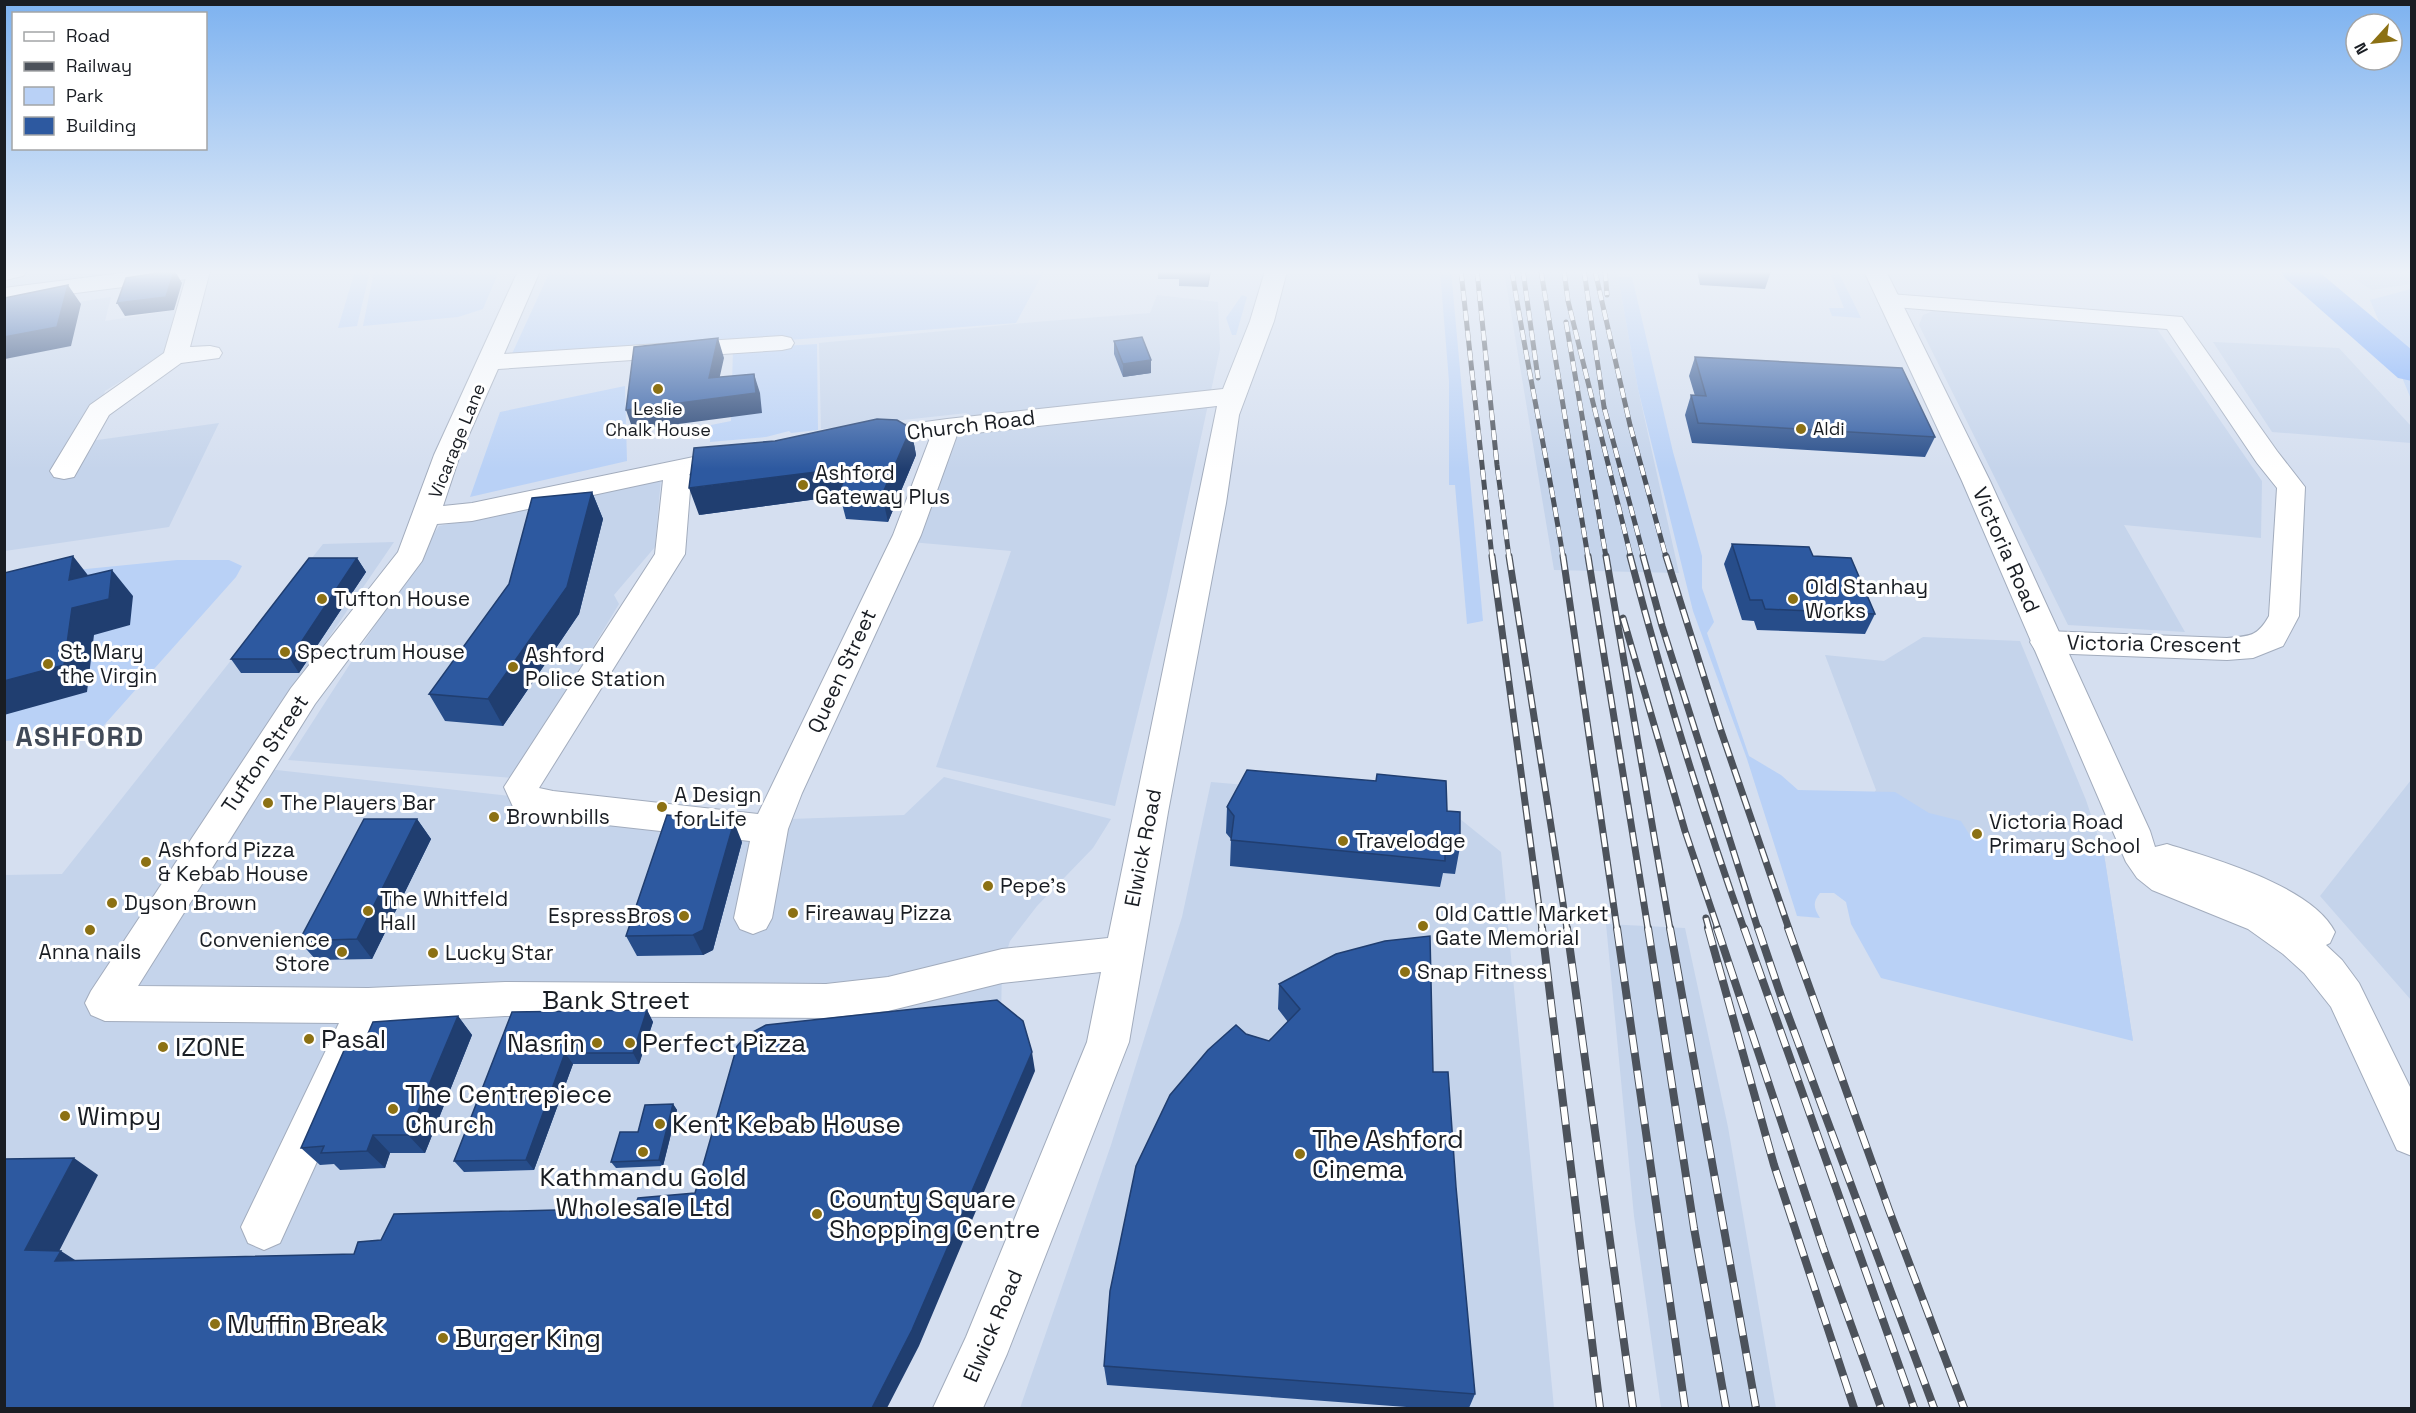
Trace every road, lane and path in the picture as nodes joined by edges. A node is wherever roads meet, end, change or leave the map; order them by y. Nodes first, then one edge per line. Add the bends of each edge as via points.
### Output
1 (180, 337) edge
2 (499, 337) edge
3 (1256, 337) edge
4 (1907, 337) edge
5 (2184, 337) edge
6 (782, 343) dead end
7 (210, 353) dead end
8 (175, 356) junction
9 (490, 362) junction
10 (1233, 396) junction
11 (947, 427) junction
12 (842, 440) edge
13 (761, 452) edge
14 (672, 469) junction
15 (64, 471) dead end
16 (429, 511) junction
17 (2046, 642) junction
18 (770, 830) junction
19 (753, 918) dead end
20 (1123, 953) junction
21 (105, 1003) joint
22 (368, 1006) junction
23 (2412, 1136) edge
24 (264, 1227) dead end
25 (958, 1408) edge

1 - 8 street
2 - 9 street, Vicarage Lane
3 - 10 street, Elwick Road
4 - 17 street, Victoria Road
5 - 17 street, Victoria Crescent via 2291,487 2284,616 2272,638 2253,646 2227,649
6 - 9 street
7 - 8 street
8 - 15 street via 99,410
9 - 16 street, Vicarage Lane via 447,455
10 - 11 street, Church Road
10 - 20 street, Elwick Road via 1226,415
11 - 12 street, Church Road
11 - 18 street, Queen Street via 907,535
13 - 14 street
14 - 16 street via 472,512 441,516
14 - 18 street via 676,478 670,554 521,787 526,799 552,805
16 - 21 street, Tufton Street via 412,554 303,696
17 - 23 street, Victoria Road via 2132,831 2141,860 2156,874 2259,917 2312,956 2344,994
18 - 19 street, Queen Street
20 - 22 street, Bank Street via 1002,966 888,994 826,1001 505,999
20 - 25 street, Elwick Road via 1108,1042
21 - 22 street, Bank Street
22 - 24 street

